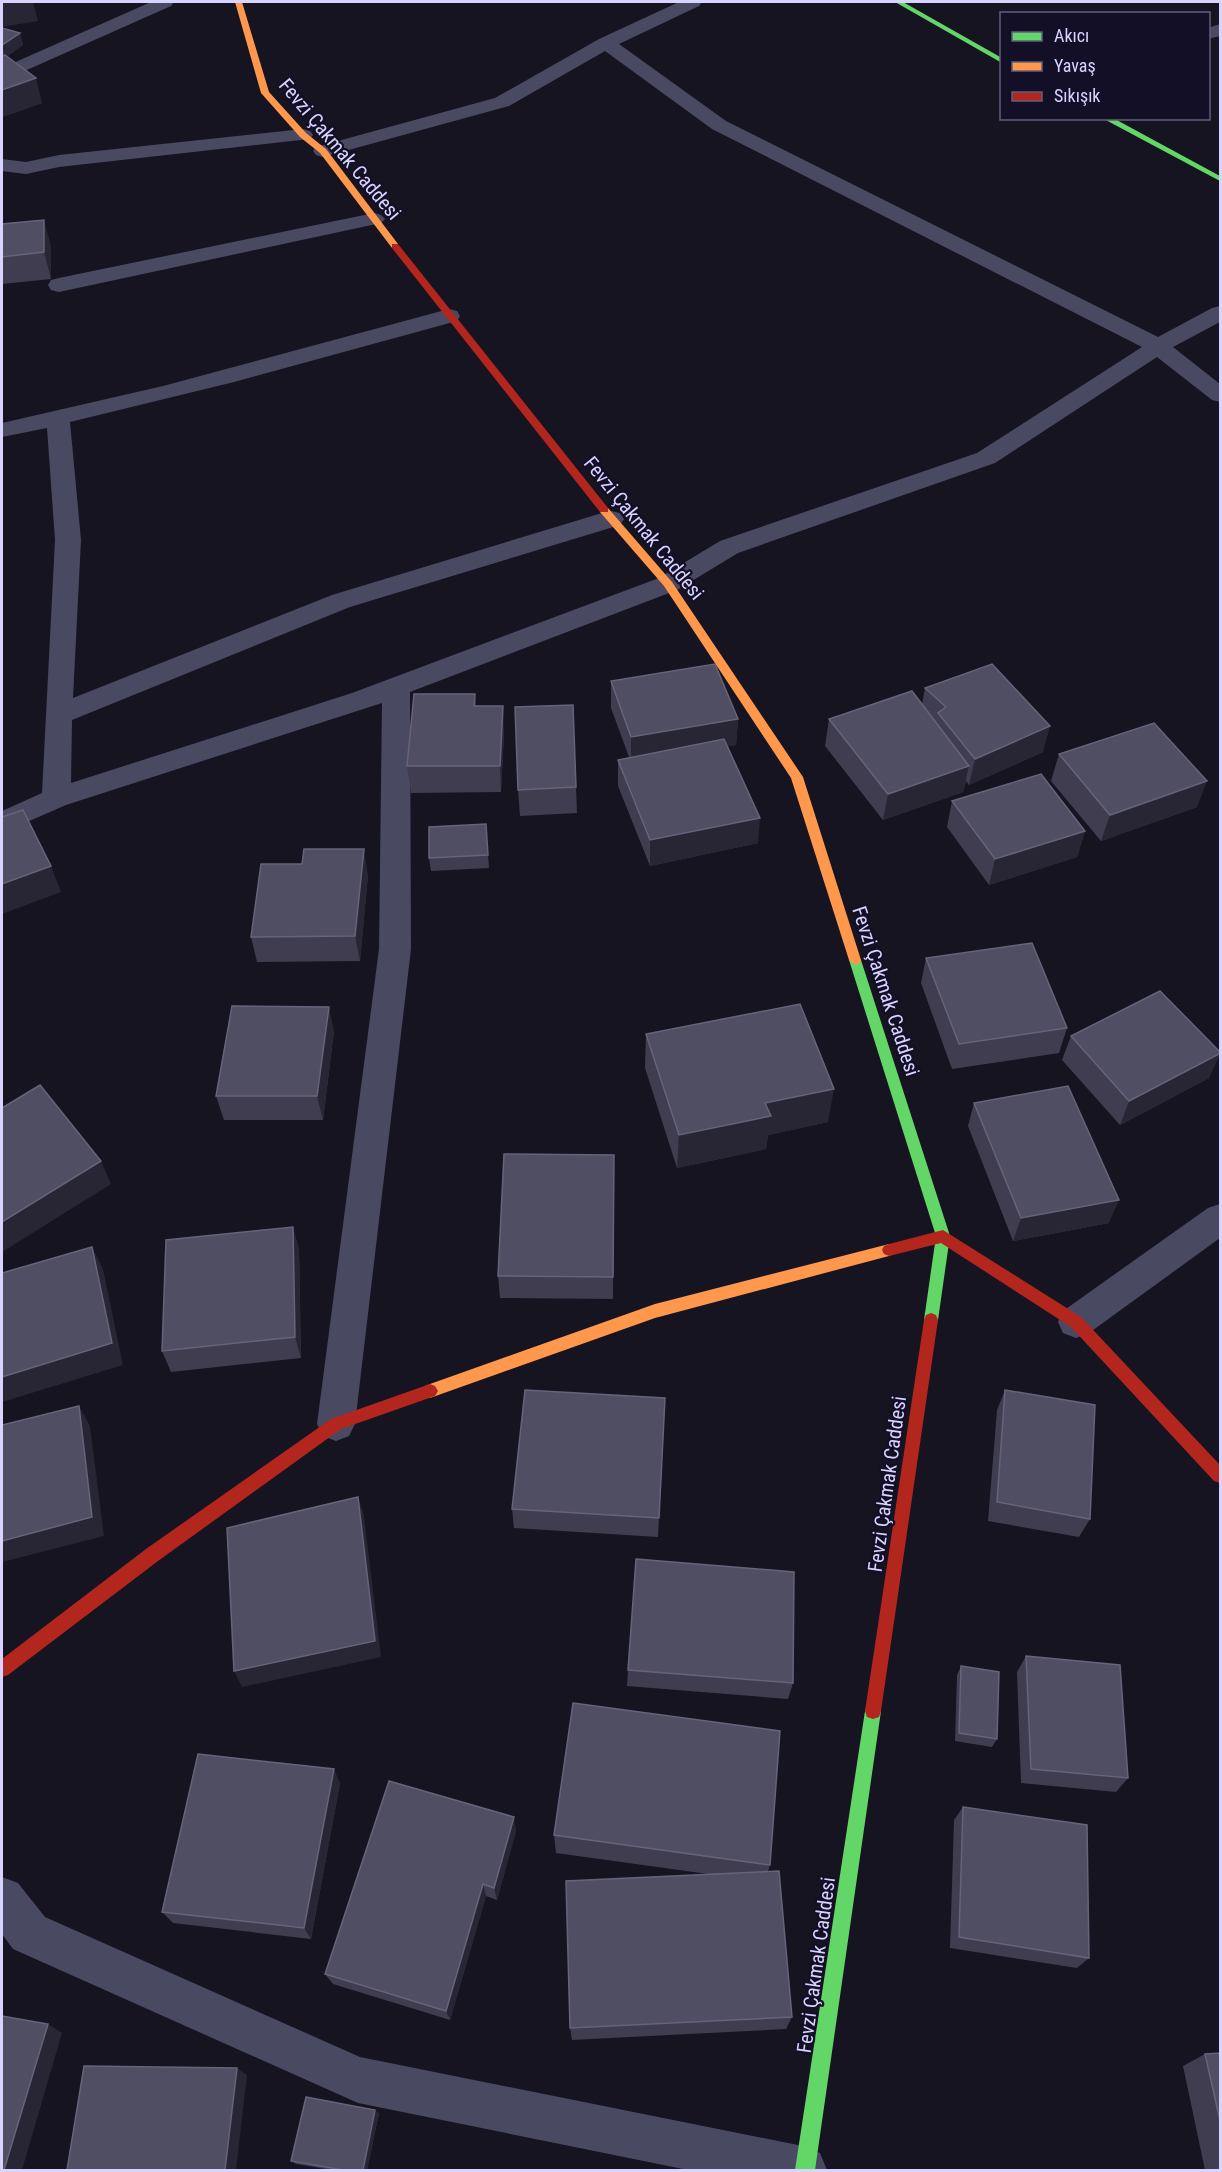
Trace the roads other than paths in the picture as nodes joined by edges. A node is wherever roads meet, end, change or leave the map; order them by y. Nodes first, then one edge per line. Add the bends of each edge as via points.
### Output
1 (165, 2) edge
2 (237, 2) edge
3 (693, 2) edge
4 (898, 2) edge
5 (606, 43) junction
6 (1000, 60) edge
7 (2, 75) edge
8 (1110, 120) edge
9 (303, 135) junction
10 (323, 152) junction
11 (2, 165) edge
12 (1221, 179) edge
13 (374, 219) junction
14 (59, 285) dead end
15 (1221, 313) edge
16 (449, 316) junction
17 (1158, 346) junction
18 (1221, 395) edge
19 (58, 419) junction
20 (2, 430) edge
21 (611, 519) junction
22 (668, 584) junction
23 (396, 687) junction
24 (58, 715) junction
25 (56, 798) junction
26 (2, 823) edge
27 (1221, 1219) edge
28 (943, 1236) junction
29 (1076, 1322) junction
30 (336, 1424) junction
31 (1221, 1476) edge
32 (2, 1669) edge
33 (2, 1899) edge
34 (804, 2170) edge

1 - 7 street
2 - 9 street, Fevzi Çakmak Caddesi via 265,93
3 - 5 street
4 - 6 street
5 - 10 street via 502,102
5 - 17 street via 719,125
8 - 12 street
9 - 10 street, Fevzi Çakmak Caddesi
9 - 11 street via 59,161 26,168
10 - 13 street, Fevzi Çakmak Caddesi
13 - 14 street
13 - 16 street, Fevzi Çakmak Caddesi
15 - 17 street
16 - 19 street
16 - 21 street, Fevzi Çakmak Caddesi
17 - 18 street
17 - 22 street via 986,458 729,547
19 - 20 street
19 - 24 street via 68,540
21 - 22 street, Fevzi Çakmak Caddesi
21 - 24 street via 341,601
22 - 23 street
22 - 28 street, Fevzi Çakmak Caddesi via 797,777
23 - 25 street
23 - 30 street via 395,950
24 - 25 street
25 - 26 street
27 - 29 street
28 - 29 street
28 - 30 street via 655,1311
28 - 34 street, Fevzi Çakmak Caddesi
29 - 31 street
30 - 32 street via 152,1555
33 - 34 street via 29,1932 358,2080

